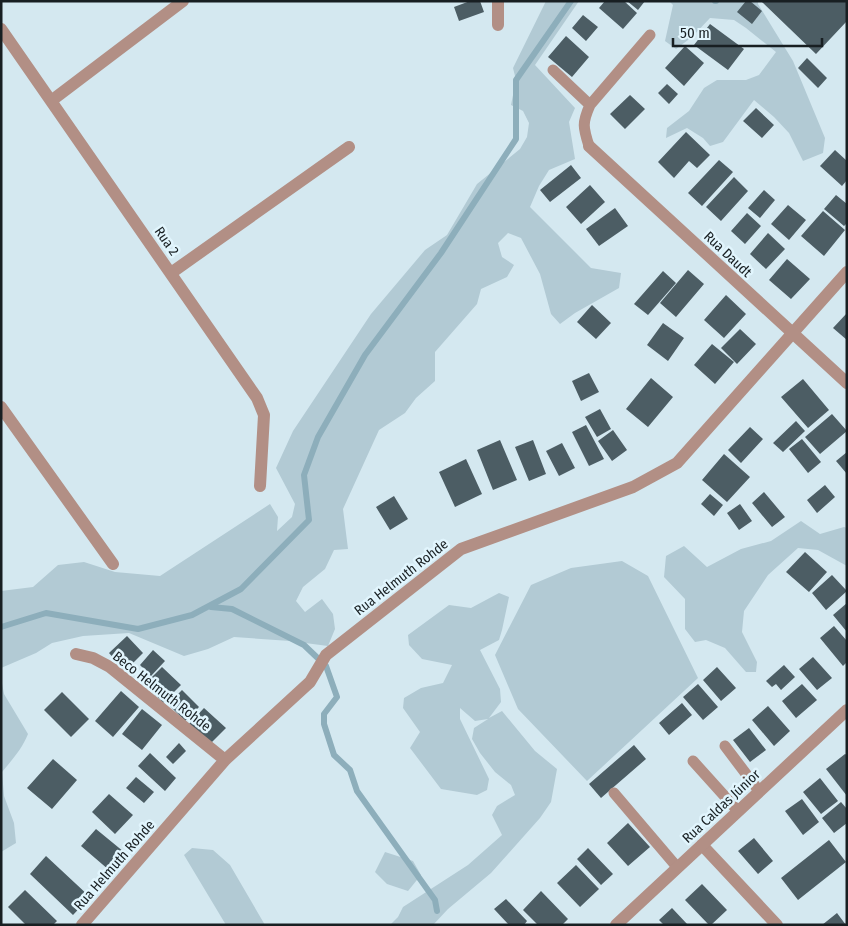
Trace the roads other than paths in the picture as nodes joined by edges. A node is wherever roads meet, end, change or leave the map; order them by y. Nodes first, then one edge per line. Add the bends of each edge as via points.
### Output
1 (183, 1) edge
2 (498, 1) edge
3 (498, 25) dead end
4 (1, 29) edge
5 (650, 35) dead end
6 (554, 70) dead end
7 (51, 101) junction
8 (590, 105) junction
9 (588, 146) joint
10 (349, 147) dead end
11 (847, 272) edge
12 (171, 273) junction
13 (793, 334) junction
14 (847, 383) edge
15 (1, 408) edge
16 (260, 486) dead end
17 (113, 564) dead end
18 (76, 654) dead end
19 (847, 710) edge
20 (725, 746) dead end
21 (225, 760) junction
22 (693, 761) dead end
23 (759, 791) junction
24 (614, 793) dead end
25 (738, 811) junction
26 (702, 844) junction
27 (678, 867) junction
28 (82, 925) edge
29 (616, 925) edge
30 (776, 925) edge

1 - 7 street
2 - 3 street
4 - 7 street, Rua 2
5 - 8 lane
6 - 8 lane
7 - 12 street, Rua 2
8 - 9 lane via 584,118
9 - 13 street, Rua Daudt
10 - 12 street
11 - 13 street, Rua Helmuth Rohde
12 - 16 street, Rua 2 via 257,398 264,415
13 - 14 street, Rua Daudt
13 - 21 street, Rua Helmuth Rohde via 678,463 633,487 461,549 326,656 310,682
15 - 17 street
18 - 21 street, Beco Helmuth Rohde via 110,666
19 - 23 street, Rua Caldas Júnior
20 - 23 lane
21 - 28 street, Rua Helmuth Rohde
22 - 25 lane
23 - 25 street, Rua Caldas Júnior
24 - 27 lane
25 - 26 street, Rua Caldas Júnior
26 - 27 street, Rua Caldas Júnior
26 - 30 street
27 - 29 street, Rua Caldas Júnior

